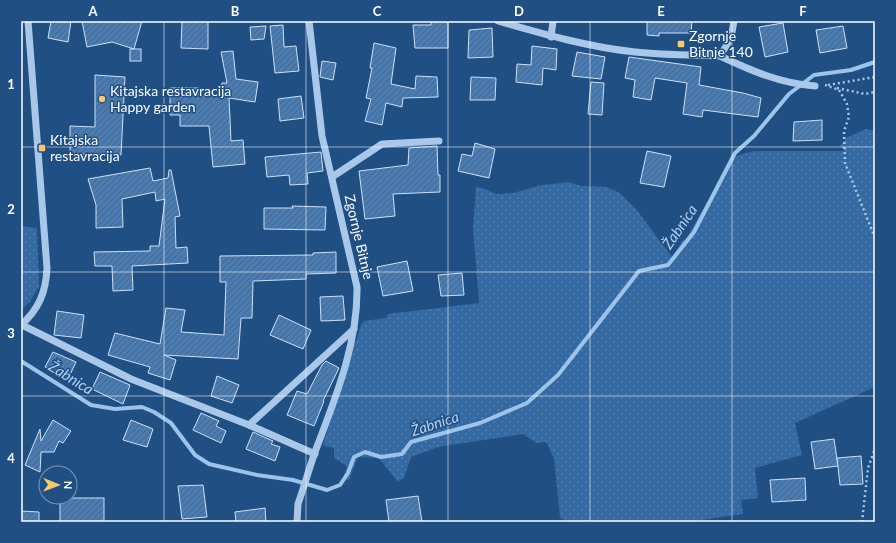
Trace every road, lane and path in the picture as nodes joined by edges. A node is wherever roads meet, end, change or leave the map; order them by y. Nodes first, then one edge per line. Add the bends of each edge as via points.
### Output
1 (28, 21) edge
2 (309, 21) edge
3 (498, 21) edge
4 (553, 21) edge
5 (734, 21) edge
6 (551, 37) junction
7 (720, 56) junction
8 (875, 77) edge
9 (827, 85) junction
10 (815, 86) joint
11 (875, 92) edge
12 (439, 141) dead end
13 (332, 177) junction
14 (875, 238) edge
15 (21, 325) edge
16 (355, 329) junction
17 (249, 425) junction
18 (875, 449) edge
19 (315, 454) junction
20 (297, 522) edge
21 (862, 522) edge

1 - 15 street via 47,268 46,286 42,297 35,310
2 - 13 street, Zgornje Bitnje via 322,136
3 - 6 street
4 - 6 street
5 - 7 street via 731,38
6 - 7 street via 634,52
7 - 10 street via 769,78
8 - 9 path
9 - 10 path
9 - 11 path via 865,94
9 - 14 path via 839,90 847,104 849,117 844,131 845,163
12 - 13 street via 382,144
13 - 16 street, Zgornje Bitnje via 357,287
15 - 17 street via 131,379
16 - 17 street
16 - 19 street, Zgornje Bitnje via 335,399
17 - 19 street
18 - 21 path via 868,468
19 - 20 street, Zgornje Bitnje via 298,504

